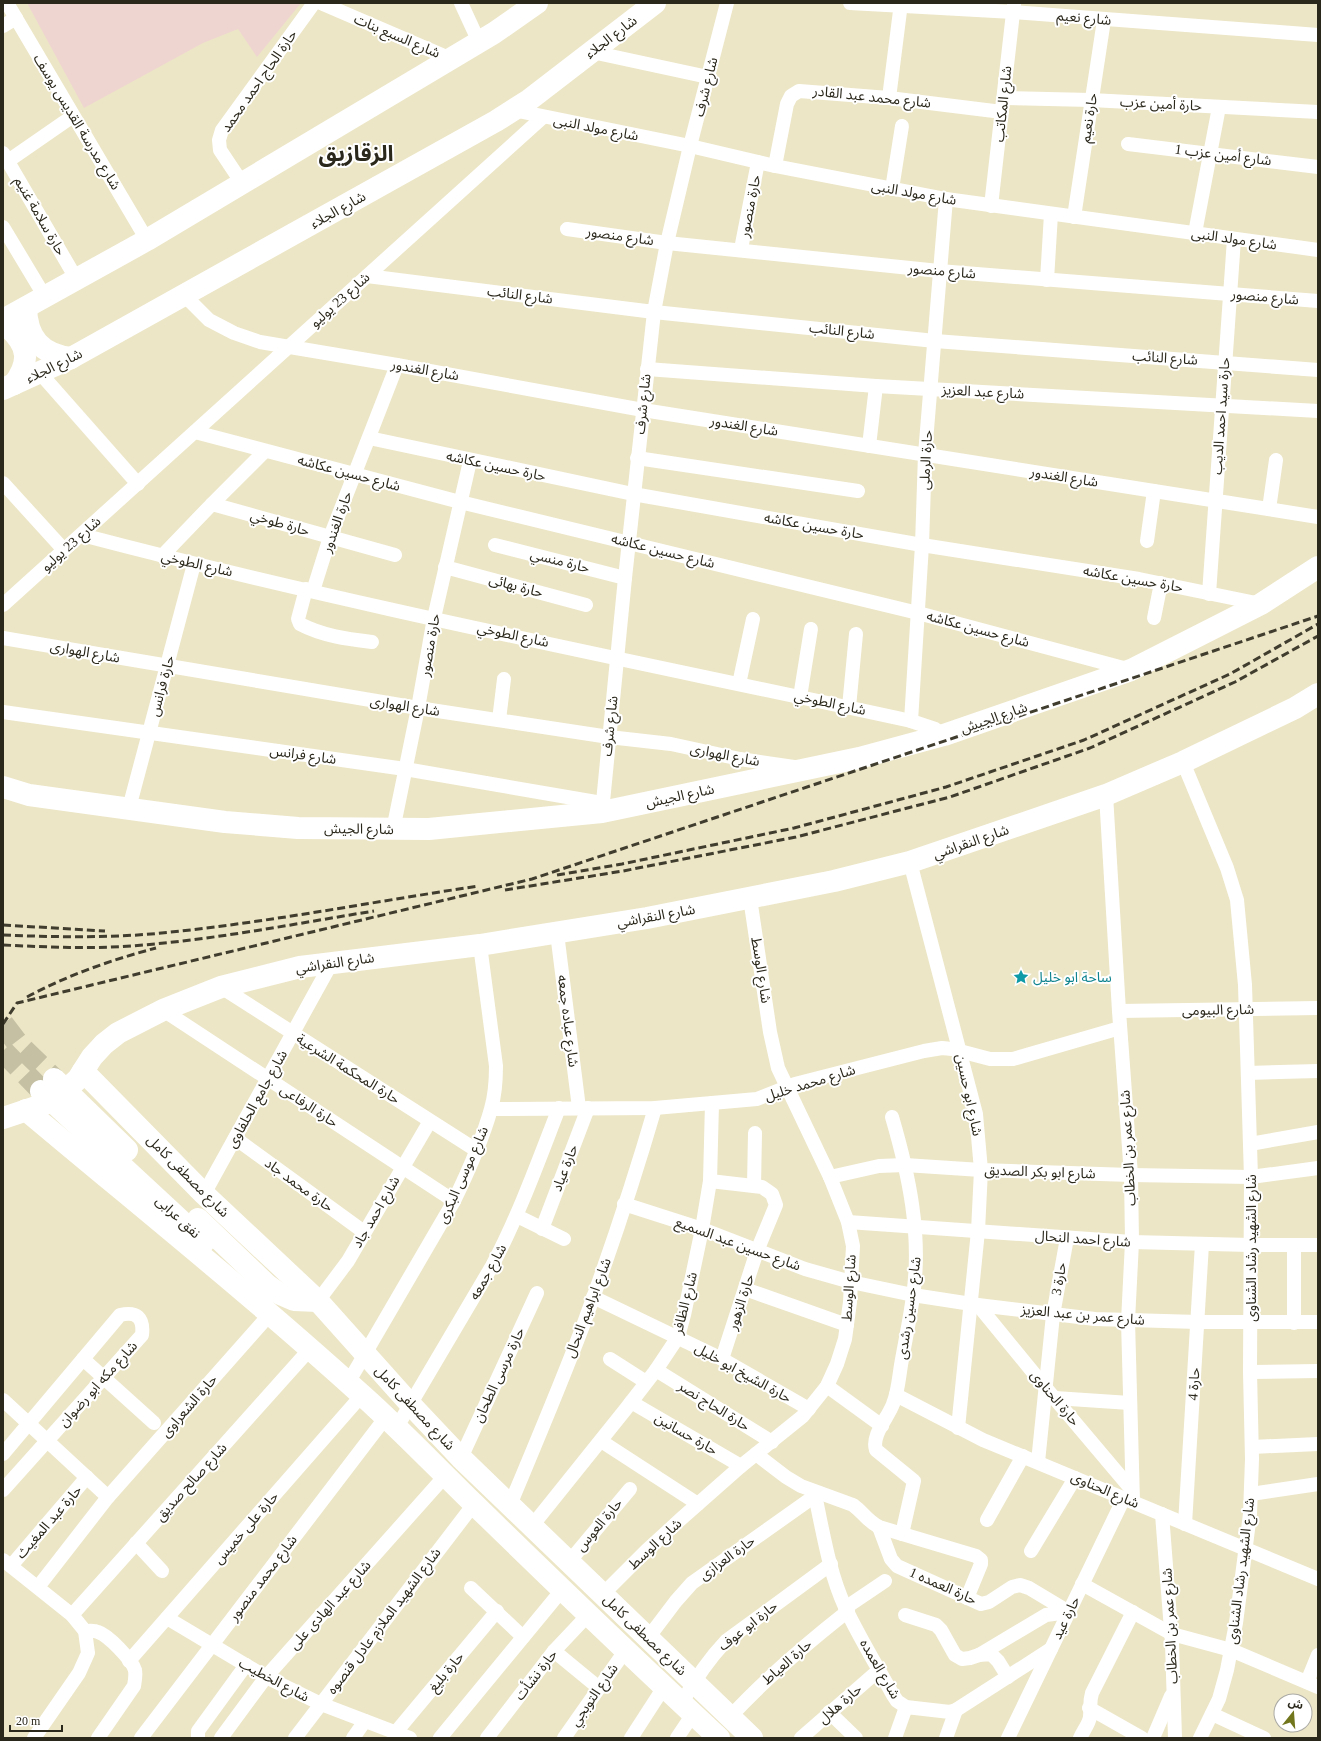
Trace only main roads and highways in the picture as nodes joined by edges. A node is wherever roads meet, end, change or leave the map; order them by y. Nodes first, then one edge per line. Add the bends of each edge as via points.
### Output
1 (537, 3) edge
2 (656, 3) edge
3 (26, 308) junction
4 (3, 320) edge
5 (3, 326) edge
6 (71, 358) junction
7 (9, 387) edge
8 (1318, 567) edge
9 (1318, 694) edge
10 (3, 787) edge
11 (83, 1072) junction
12 (53, 1090) junction
13 (26, 1110) junction
14 (3, 1118) edge
15 (318, 1301) junction
16 (310, 1349) junction
17 (719, 1738) edge
18 (752, 1738) edge

1 - 3 main road via 451,59 147,240
2 - 6 main road, شارع الجلاء via 514,110
3 - 4 main road
3 - 6 main road via 26,320 37,343 47,351
5 - 7 main road via 19,337 25,349 26,362 22,374
6 - 7 main road, شارع الجلاء
8 - 10 main road, شارع الجيش via 1261,604 1131,670 944,735 859,758 602,808 429,829 291,828 225,822 29,795
9 - 11 main road, شارع النقراشي via 1295,708 1183,762 1106,795 910,862 750,898 480,945 300,967 221,987 163,1010 118,1033 92,1056
11 - 12 main road, شارع النقراشي
11 - 15 main road, شارع مصطفى كامل via 204,1194
12 - 13 main road, شارع النقراشي
12 - 15 main road, نفق عرابى via 266,1285 294,1300
12 - 16 main road, نفق عرابى via 267,1299
13 - 14 main road, شارع النقراشي
13 - 16 main road, شارع مصطفى كامل
15 - 18 main road, شارع مصطفى كامل via 461,1458
16 - 17 main road, شارع مصطفى كامل via 391,1422 625,1651

